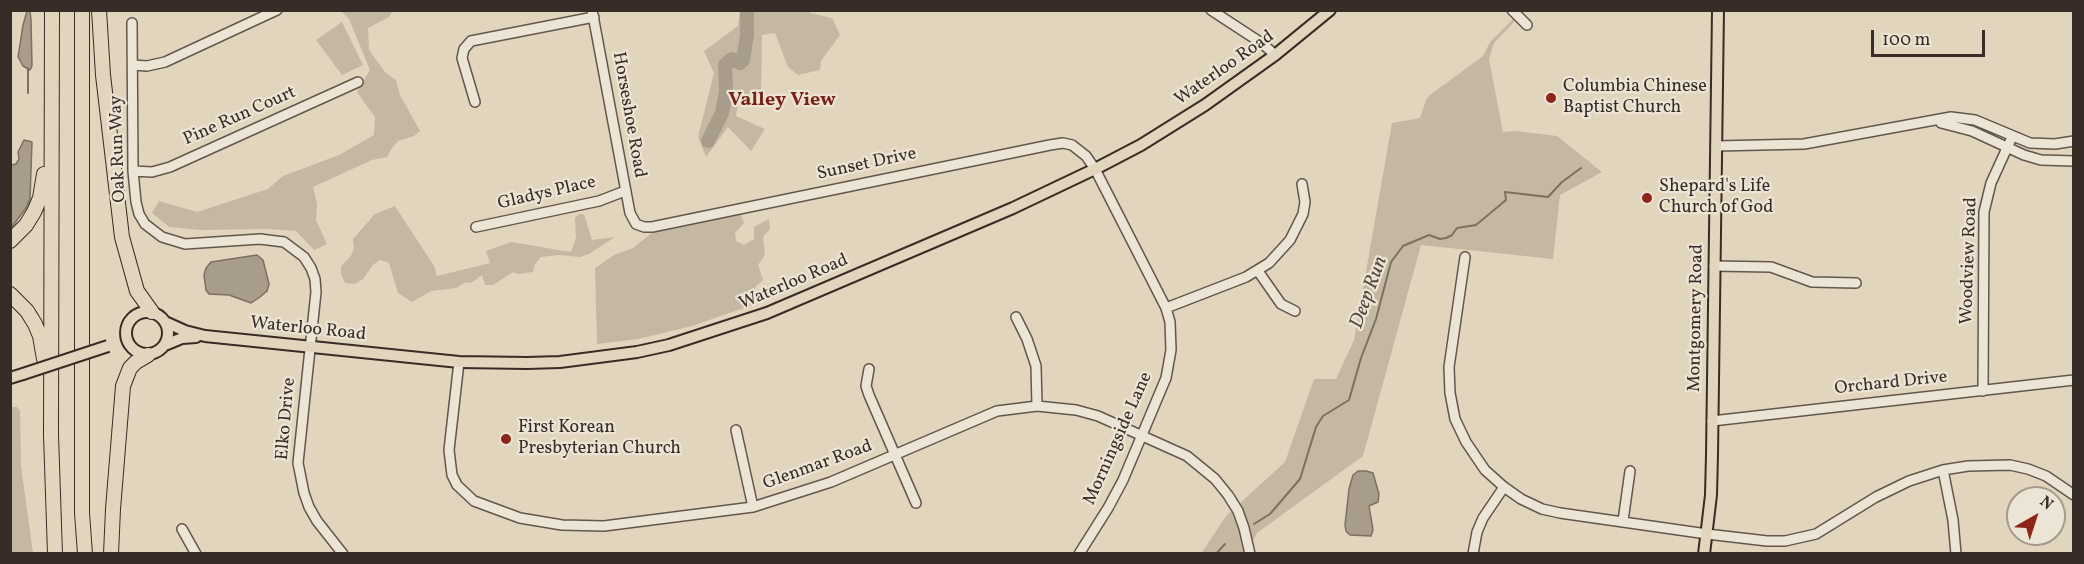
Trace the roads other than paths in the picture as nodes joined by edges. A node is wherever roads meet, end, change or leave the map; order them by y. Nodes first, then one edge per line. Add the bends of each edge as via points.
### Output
1 (52, 10) edge
2 (82, 10) edge
3 (99, 10) edge
4 (277, 10) edge
5 (1210, 10) edge
6 (1330, 10) edge
7 (1512, 10) edge
8 (1718, 10) edge
9 (593, 14) edge
10 (132, 23) dead end
11 (1527, 25) dead end
12 (1275, 55) junction
13 (133, 65) junction
14 (358, 82) dead end
15 (475, 102) dead end
16 (51, 103) junction
17 (1933, 122) junction
18 (2012, 137) junction
19 (2073, 141) edge
20 (1716, 146) junction
21 (2007, 148) junction
22 (2073, 161) edge
23 (1095, 169) junction
24 (133, 171) junction
25 (1302, 184) dead end
26 (625, 191) junction
27 (636, 224) joint
28 (476, 227) dead end
29 (10, 241) edge
30 (1465, 257) dead end
31 (1714, 266) junction
32 (1258, 271) junction
33 (1856, 283) dead end
34 (10, 294) edge
35 (1166, 308) junction
36 (1295, 311) dead end
37 (152, 312) junction
38 (1016, 317) dead end
39 (165, 322) junction
40 (205, 336) junction
41 (126, 339) junction
42 (165, 345) junction
43 (312, 347) junction
44 (148, 355) junction
45 (459, 362) junction
46 (869, 369) dead end
47 (10, 378) edge
48 (2073, 380) edge
49 (1983, 391) junction
50 (1037, 406) junction
51 (1712, 421) junction
52 (736, 430) dead end
53 (51, 435) junction
54 (1142, 435) junction
55 (895, 454) junction
56 (1943, 470) junction
57 (1630, 471) dead end
58 (1504, 488) junction
59 (2073, 495) edge
60 (916, 503) dead end
61 (753, 507) junction
62 (1623, 521) junction
63 (182, 529) dead end
64 (1707, 534) junction
65 (56, 554) edge
66 (85, 554) edge
67 (111, 554) edge
68 (196, 554) edge
69 (342, 554) edge
70 (1079, 554) edge
71 (1251, 554) edge
72 (1473, 554) edge
73 (1704, 554) edge
74 (1956, 554) edge

1 - 16 highway
2 - 66 highway
3 - 37 highway via 122,237 137,291
4 - 13 street via 165,62
5 - 12 street
6 - 12 main road, Waterloo Road
7 - 11 street
8 - 20 main road, Montgomery Road
9 - 15 street via 471,41 462,58
9 - 26 street, Horseshoe Road
10 - 13 street, Oak Run Way
12 - 23 main road, Waterloo Road via 1205,105
13 - 24 street, Oak Run Way
14 - 24 street, Pine Run Court via 170,167 152,172
16 - 29 highway via 40,198 26,225
16 - 53 highway
17 - 18 street via 1963,117
17 - 20 street via 1804,144
17 - 21 street via 1959,126
18 - 19 street via 2043,144
18 - 21 street, Woodview Road
20 - 31 main road, Montgomery Road
21 - 22 street via 2041,160
21 - 49 street, Woodview Road via 1991,183 1984,212
23 - 27 street, Sunset Drive via 1080,149 1063,143 652,228
23 - 35 street, Morningside Lane
23 - 45 main road, Waterloo Road via 782,306 700,336 637,352 560,362
24 - 43 street, Oak Run Way via 139,214 162,237 185,244 274,240 284,242 304,257 315,279
25 - 32 street via 1305,202 1297,227 1280,252
26 - 27 street, Horseshoe Road
26 - 28 street, Gladys Place via 599,201
30 - 58 street via 1451,347 1450,393 1455,419 1466,442 1485,470
31 - 33 street via 1771,267 1812,282
31 - 51 main road, Montgomery Road
32 - 35 street
32 - 36 street via 1281,304
34 - 53 highway via 27,311 40,336
35 - 54 street, Morningside Lane via 1172,337 1170,364
37 - 39 main road
37 - 41 main road via 132,318
38 - 50 street via 1035,366
39 - 40 main road, Waterloo Road
39 - 42 main road via 169,334
40 - 42 main road, Waterloo Road via 182,338
40 - 43 main road, Waterloo Road
41 - 44 main road via 134,350
41 - 47 main road, bridge
42 - 44 main road
43 - 45 main road, Waterloo Road
43 - 69 street, Elko Drive via 299,454 300,478 309,507
44 - 67 highway via 130,368 123,387
45 - 61 street, Glenmar Road via 450,463 458,485 474,501 520,518 585,526
46 - 55 street via 866,386
48 - 49 street, Orchard Drive
49 - 51 street, Orchard Drive
50 - 54 street, Glenmar Road via 1076,410
50 - 55 street, Glenmar Road via 997,411
51 - 64 main road, Montgomery Road
52 - 61 street
53 - 65 highway
54 - 70 street, Morningside Lane via 1123,480
54 - 71 street, Glenmar Road via 1187,456 1215,479 1238,512
55 - 60 street
55 - 61 street, Glenmar Road via 831,482
56 - 59 street via 2010,465 2046,476
56 - 64 street via 1893,488 1831,527 1802,539 1767,542
56 - 74 street
57 - 62 street
58 - 62 street via 1542,509
58 - 72 street via 1483,518
62 - 64 street
63 - 68 street
64 - 73 main road, Montgomery Road

